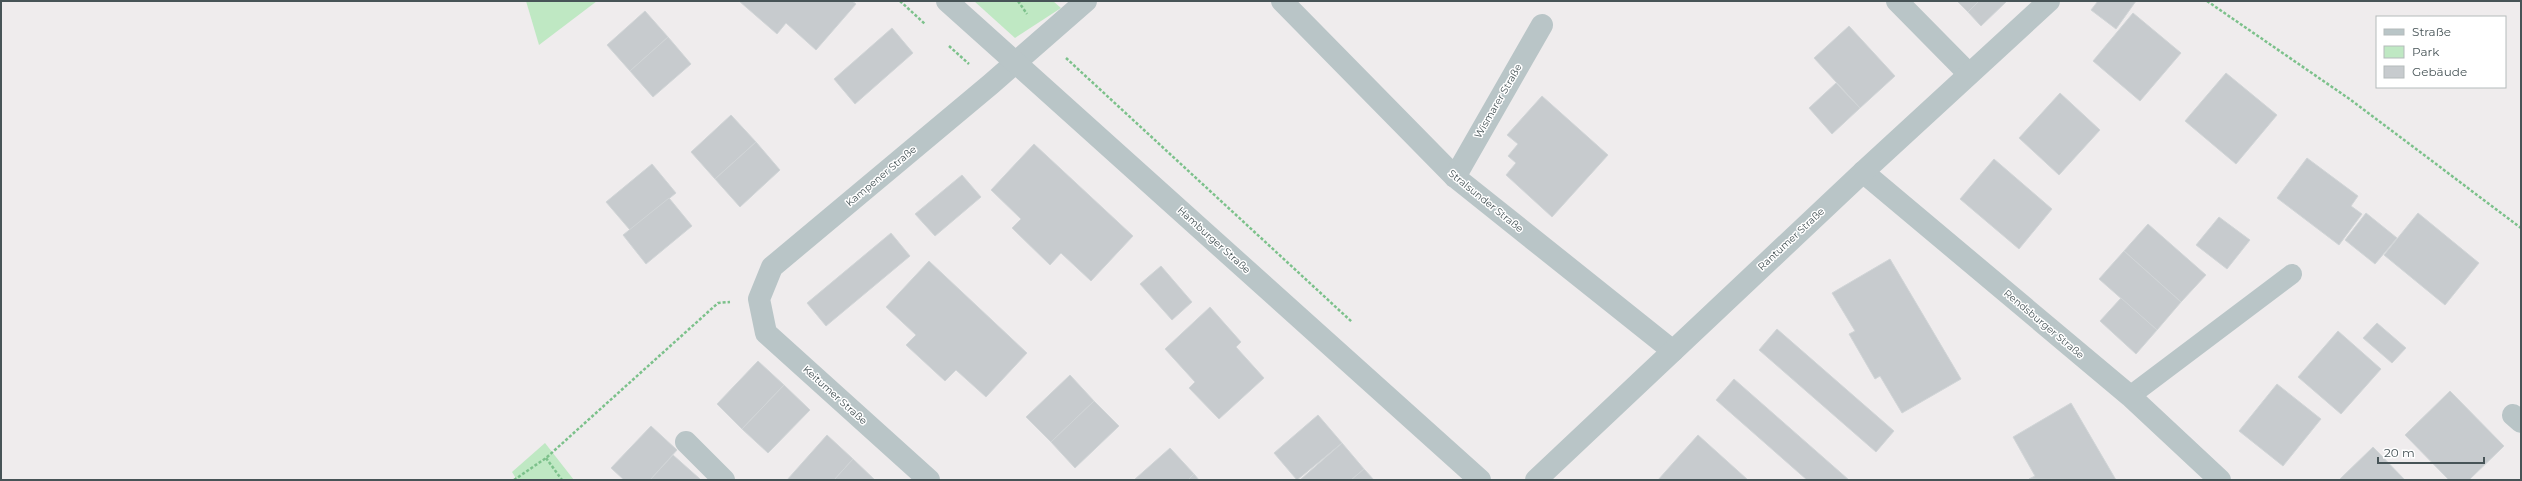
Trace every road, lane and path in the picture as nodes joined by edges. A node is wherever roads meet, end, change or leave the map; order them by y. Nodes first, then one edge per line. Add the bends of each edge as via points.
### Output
1 (947, 1) edge
2 (1086, 1) edge
3 (1282, 1) edge
4 (1897, 1) edge
5 (2049, 1) edge
6 (2208, 1) edge
7 (1542, 25) dead end
8 (1043, 37) junction
9 (1016, 63) junction
10 (1969, 74) junction
11 (1863, 172) junction
12 (1455, 177) junction
13 (2521, 228) edge
14 (2292, 274) dead end
15 (759, 299) junction
16 (1354, 323) dead end
17 (1673, 351) junction
18 (2130, 396) junction
19 (686, 442) dead end
20 (546, 458) junction
21 (514, 480) edge
22 (562, 480) edge
23 (724, 480) edge
24 (929, 480) edge
25 (1480, 480) edge
26 (1536, 480) edge
27 (2220, 480) edge

1 - 9 street, Hamburger Straße
2 - 8 street, Kampener Straße
3 - 12 street, Stralsunder Straße
4 - 10 street
5 - 10 street, Rantumer Straße
6 - 13 path via 2351,100
7 - 12 street, Wismarer Straße
8 - 9 street, Kampener Straße
8 - 16 path
9 - 15 street, Kampener Straße via 772,267
9 - 25 street, Hamburger Straße
10 - 11 street, Rantumer Straße
11 - 17 street, Rantumer Straße
11 - 18 street, Rendsburger Straße
12 - 17 street, Stralsunder Straße
14 - 18 lane
15 - 20 path via 718,303
15 - 24 street, Keitumer Straße via 766,333
17 - 26 street, Rantumer Straße
18 - 27 street, Rendsburger Straße
19 - 23 street
20 - 21 path
20 - 22 path

